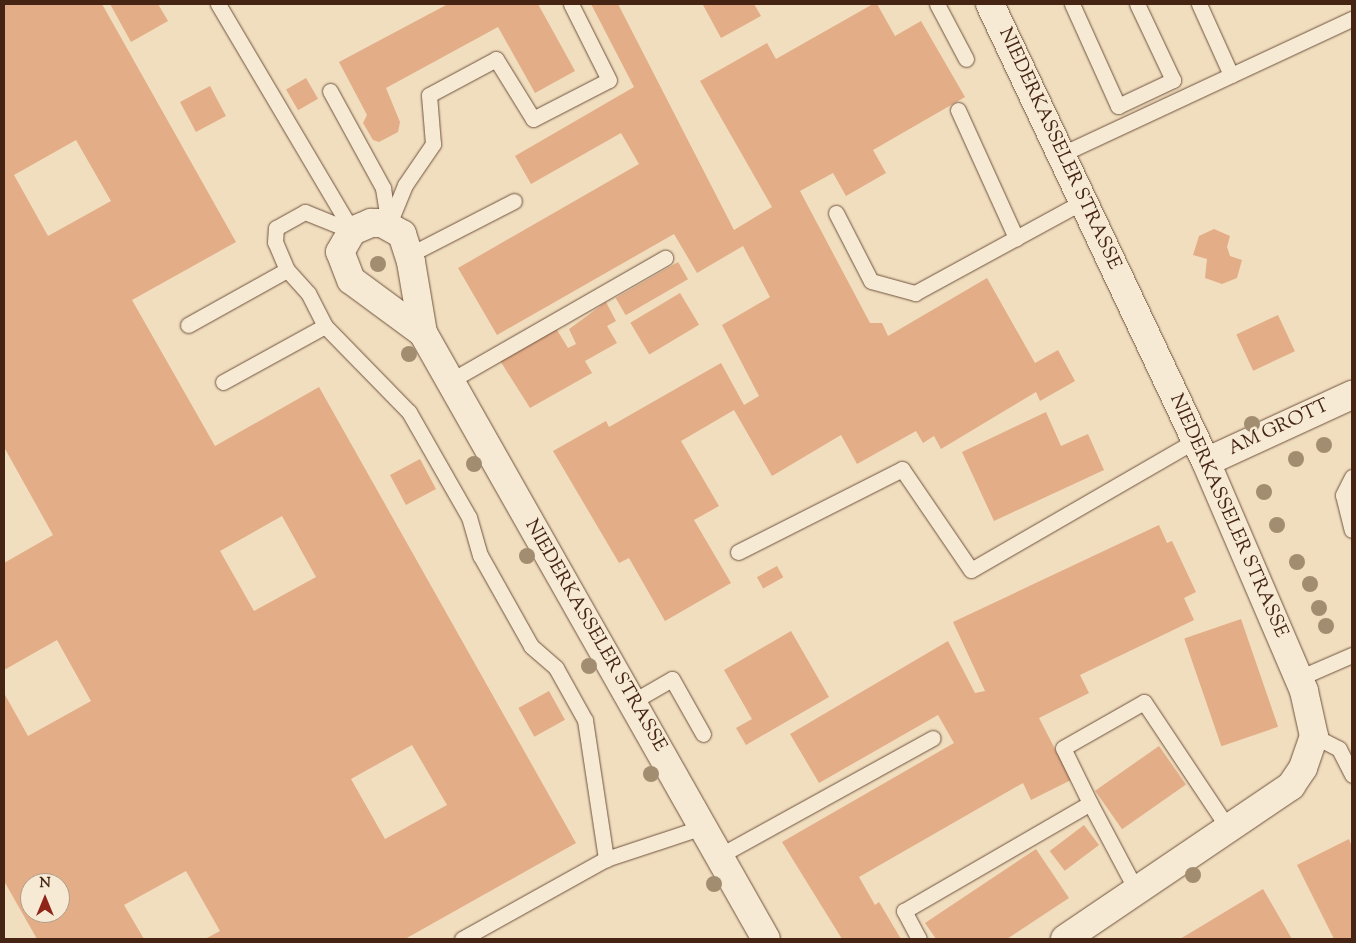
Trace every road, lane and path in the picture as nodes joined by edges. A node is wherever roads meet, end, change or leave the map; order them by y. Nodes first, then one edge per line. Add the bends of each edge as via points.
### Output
1 (218, 4) edge
2 (571, 4) edge
3 (938, 4) edge
4 (990, 4) edge
5 (1072, 4) edge
6 (1137, 4) edge
7 (1199, 4) edge
8 (1352, 19) edge
9 (966, 60) dead end
10 (1232, 75) junction
11 (330, 91) dead end
12 (958, 110) dead end
13 (1062, 154) junction
14 (514, 201) dead end
15 (1084, 201) junction
16 (836, 213) dead end
17 (389, 224) junction
18 (352, 231) junction
19 (1016, 238) junction
20 (409, 255) junction
21 (665, 258) dead end
22 (287, 270) junction
23 (188, 325) dead end
24 (325, 326) junction
25 (423, 333) junction
26 (450, 381) junction
27 (223, 382) dead end
28 (1352, 395) edge
29 (1201, 451) junction
30 (1352, 477) edge
31 (1352, 530) edge
32 (738, 552) dead end
33 (1352, 655) edge
34 (1299, 678) junction
35 (632, 702) junction
36 (703, 734) dead end
37 (1314, 736) junction
38 (933, 738) dead end
39 (1352, 775) edge
40 (1090, 804) junction
41 (703, 827) junction
42 (1228, 828) junction
43 (719, 856) junction
44 (606, 859) junction
45 (1136, 890) junction
46 (462, 939) edge
47 (766, 939) edge
48 (919, 939) edge
49 (1065, 939) edge

1 - 18 lane
2 - 17 lane via 609,80 532,119 496,59 429,95 433,144 405,185
3 - 9 lane
4 - 13 street, NIEDERKASSELER STRASSE
5 - 6 lane via 1118,106 1173,80
7 - 10 lane
8 - 10 lane
10 - 13 lane
11 - 17 lane via 383,188
12 - 19 lane
13 - 15 street, NIEDERKASSELER STRASSE
14 - 20 lane
15 - 19 lane
15 - 29 street, NIEDERKASSELER STRASSE
16 - 19 lane via 871,281 915,293
17 - 18 street via 371,222
17 - 20 street, NIEDERKASSELER STRASSE via 402,234
18 - 22 lane via 305,212 276,228 275,242
18 - 25 street, NIEDERKASSELER STRASSE via 340,252 351,280
20 - 25 street, NIEDERKASSELER STRASSE
21 - 26 lane
22 - 23 lane
22 - 24 lane via 308,293
24 - 27 lane
24 - 44 lane via 409,412 469,517 480,556 531,646 556,668 586,720
25 - 26 street, NIEDERKASSELER STRASSE
26 - 35 street, NIEDERKASSELER STRASSE
28 - 29 street, AM GROTT
29 - 32 lane via 971,570 902,469
29 - 34 street, NIEDERKASSELER STRASSE
30 - 31 lane via 1343,495
33 - 34 lane
34 - 37 street, NIEDERKASSELER STRASSE via 1312,714
35 - 36 lane via 672,679
35 - 41 street, NIEDERKASSELER STRASSE
37 - 39 lane via 1339,749
37 - 42 street, NIEDERKASSELER STRASSE via 1303,768 1291,786
38 - 43 lane
40 - 42 lane via 1063,748 1144,702
40 - 45 lane
40 - 48 lane via 904,911
41 - 43 street, NIEDERKASSELER STRASSE
41 - 44 lane
42 - 45 street, NIEDERKASSELER STRASSE
43 - 47 street, NIEDERKASSELER STRASSE
44 - 46 lane
45 - 49 street, NIEDERKASSELER STRASSE

